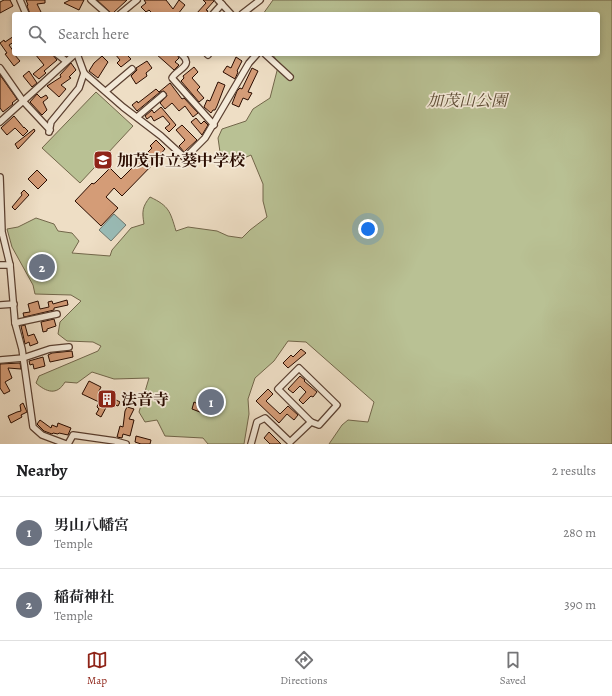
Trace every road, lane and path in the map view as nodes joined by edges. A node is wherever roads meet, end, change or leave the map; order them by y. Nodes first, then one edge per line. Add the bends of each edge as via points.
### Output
1 (20, 0) edge
2 (91, 0) edge
3 (137, 0) edge
4 (260, 0) edge
5 (220, 2) edge
6 (25, 12) edge
7 (105, 12) edge
8 (122, 12) edge
9 (214, 12) edge
10 (229, 12) edge
11 (245, 12) edge
12 (60, 56) edge
13 (73, 56) edge
14 (77, 56) edge
15 (184, 56) edge
16 (255, 56) edge
17 (267, 56) edge
18 (66, 61) junction
19 (0, 68) edge
20 (132, 69) dead end
21 (84, 73) junction
22 (290, 77) dead end
23 (106, 91) junction
24 (163, 96) dead end
25 (23, 100) junction
26 (137, 117) junction
27 (0, 122) edge
28 (214, 124) junction
29 (0, 177) edge
30 (0, 265) edge
31 (10, 265) junction
32 (14, 304) junction
33 (0, 306) edge
34 (56, 314) dead end
35 (15, 323) junction
36 (69, 347) dead end
37 (23, 358) junction
38 (0, 360) edge
39 (311, 422) junction
40 (67, 444) edge
41 (126, 444) edge
42 (251, 444) edge

1 - 6 street
2 - 7 street
3 - 8 street
4 - 11 street
5 - 9 street
5 - 10 street
12 - 18 street
13 - 18 street
14 - 21 street
15 - 28 street via 186,66 172,78
16 - 28 street
17 - 22 street
18 - 25 street
19 - 25 street
20 - 23 street
21 - 23 street
21 - 25 street via 78,88 51,122 49,132
23 - 26 street
24 - 26 street
25 - 27 street
26 - 28 street via 185,158 205,138
29 - 31 street via 2,232
30 - 31 street
31 - 32 street
32 - 33 street
32 - 35 street
34 - 35 street
35 - 37 street
36 - 37 street via 50,349
37 - 38 street
37 - 40 street via 33,427 42,435
39 - 39 street via 319,425 337,405 299,368 278,389
39 - 42 street via 290,442 265,418 257,422
40 - 41 street via 73,435

